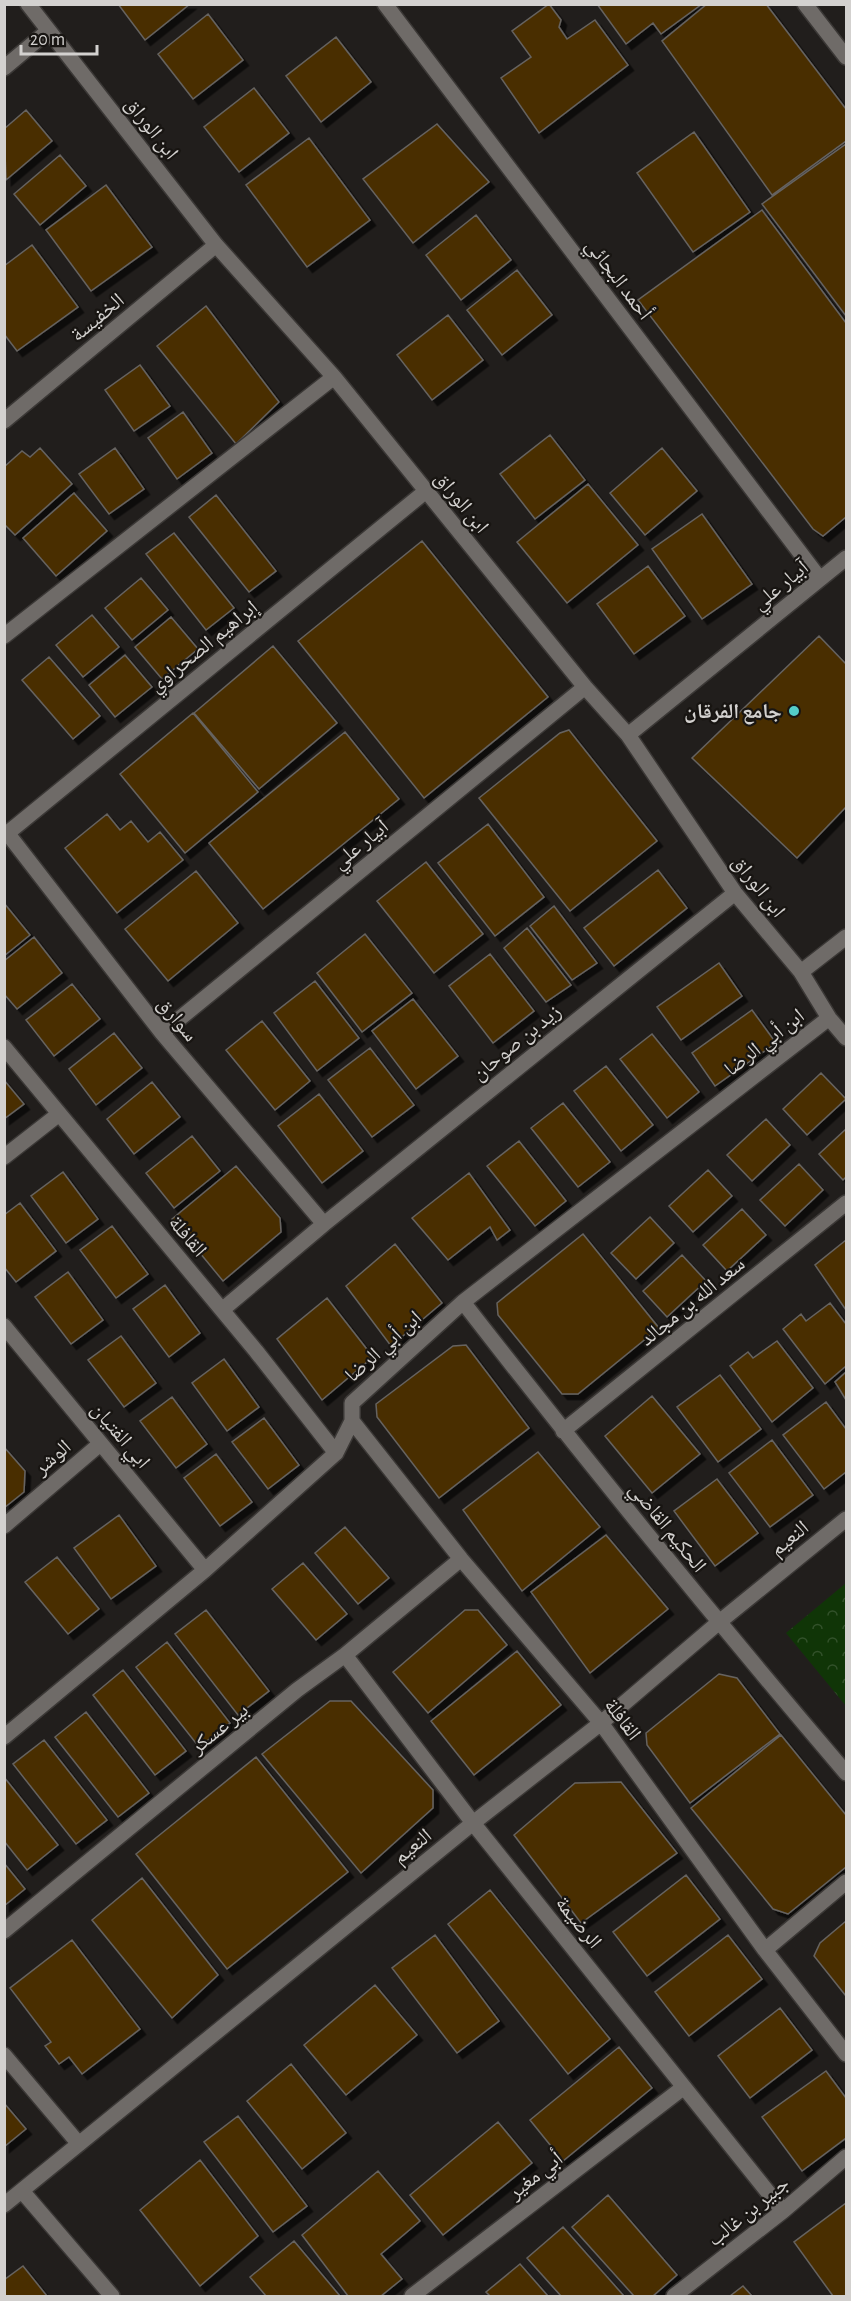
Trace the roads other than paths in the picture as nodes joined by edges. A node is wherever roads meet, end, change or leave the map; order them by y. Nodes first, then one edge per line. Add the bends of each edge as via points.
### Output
1 (28, 4) edge
2 (385, 4) edge
3 (805, 4) edge
4 (48, 31) junction
5 (846, 57) edge
6 (4, 68) edge
7 (216, 245) junction
8 (334, 376) junction
9 (4, 421) edge
10 (426, 491) junction
11 (846, 558) edge
12 (820, 579) junction
13 (4, 636) edge
14 (585, 687) junction
15 (628, 735) junction
16 (6, 835) edge
17 (735, 893) junction
18 (846, 938) edge
19 (801, 972) junction
20 (829, 1018) junction
21 (162, 1033) junction
22 (846, 1038) edge
23 (4, 1047) edge
24 (59, 1114) junction
25 (4, 1157) edge
26 (846, 1203) edge
27 (324, 1224) junction
28 (463, 1302) junction
29 (222, 1310) junction
30 (4, 1326) edge
31 (352, 1421) junction
32 (564, 1431) junction
33 (100, 1444) junction
34 (336, 1453) junction
35 (846, 1519) edge
36 (4, 1526) edge
37 (461, 1559) junction
38 (205, 1570) junction
39 (718, 1623) junction
40 (345, 1655) junction
41 (601, 1723) junction
42 (4, 1737) edge
43 (846, 1773) edge
44 (473, 1823) junction
45 (846, 1882) edge
46 (4, 1931) edge
47 (765, 1950) junction
48 (846, 2054) edge
49 (4, 2055) edge
50 (684, 2087) junction
51 (79, 2144) junction
52 (846, 2157) edge
53 (22, 2191) junction
54 (4, 2205) edge
55 (783, 2211) junction
56 (112, 2296) edge
57 (412, 2296) edge
58 (674, 2296) edge

1 - 4 street, ابن الوراق
2 - 12 street, أحمد البجائي
3 - 5 street
4 - 6 street
4 - 7 street, ابن الوراق
7 - 8 street, ابن الوراق
7 - 9 street, الخفيسة
8 - 10 street, ابن الوراق
8 - 13 street
10 - 14 street, ابن الوراق
10 - 16 street, إبراهيم الصحراوي
11 - 12 street, آبيار علي
12 - 15 street, آبيار علي
14 - 15 street, ابن الوراق
14 - 21 street, آبيار علي
15 - 17 street, ابن الوراق
16 - 21 street, سوارق
17 - 19 street, ابن الوراق
17 - 27 street, زيد بن صوحان
18 - 19 street
19 - 20 street, ابن الوراق
20 - 22 street, ابن الوراق
20 - 28 street, ابن أبي الرضا
21 - 27 street, سوارق
23 - 24 street, القافلة
24 - 25 street
24 - 29 street, القافلة
26 - 32 street, سعد الله بن مجالد
27 - 29 street, زيد بن صوحان
28 - 31 street, ابن أبي الرضا via 352,1403
28 - 32 street, الحكيم القاضي
29 - 34 street, القافلة
30 - 33 street, ابي الفتيان
31 - 34 street, ابن أبي الرضا
31 - 37 street, القافلة
32 - 39 street, الحكيم القاضي
33 - 36 street, الوشر
33 - 38 street, ابي الفتيان
34 - 38 street, ابن أبي الرضا
35 - 39 street, النعيم
37 - 40 street, بير عسكر
37 - 41 street, القافلة
38 - 42 street, ابن أبي الرضا
39 - 41 street, النعيم
39 - 43 street, الحكيم القاضي
40 - 44 street, الرضيمة
40 - 46 street, بير عسكر
41 - 44 street, النعيم
41 - 47 street, القافلة
44 - 50 street, الرضيمة
44 - 51 street, النعيم
45 - 47 street
47 - 48 street, القافلة
49 - 51 street
50 - 55 street, الرضيمة
50 - 57 street, أبي مغير
51 - 53 street, النعيم
52 - 55 street, جبير بن غالب
53 - 54 street, النعيم
53 - 56 street
55 - 58 street, جبير بن غالب

